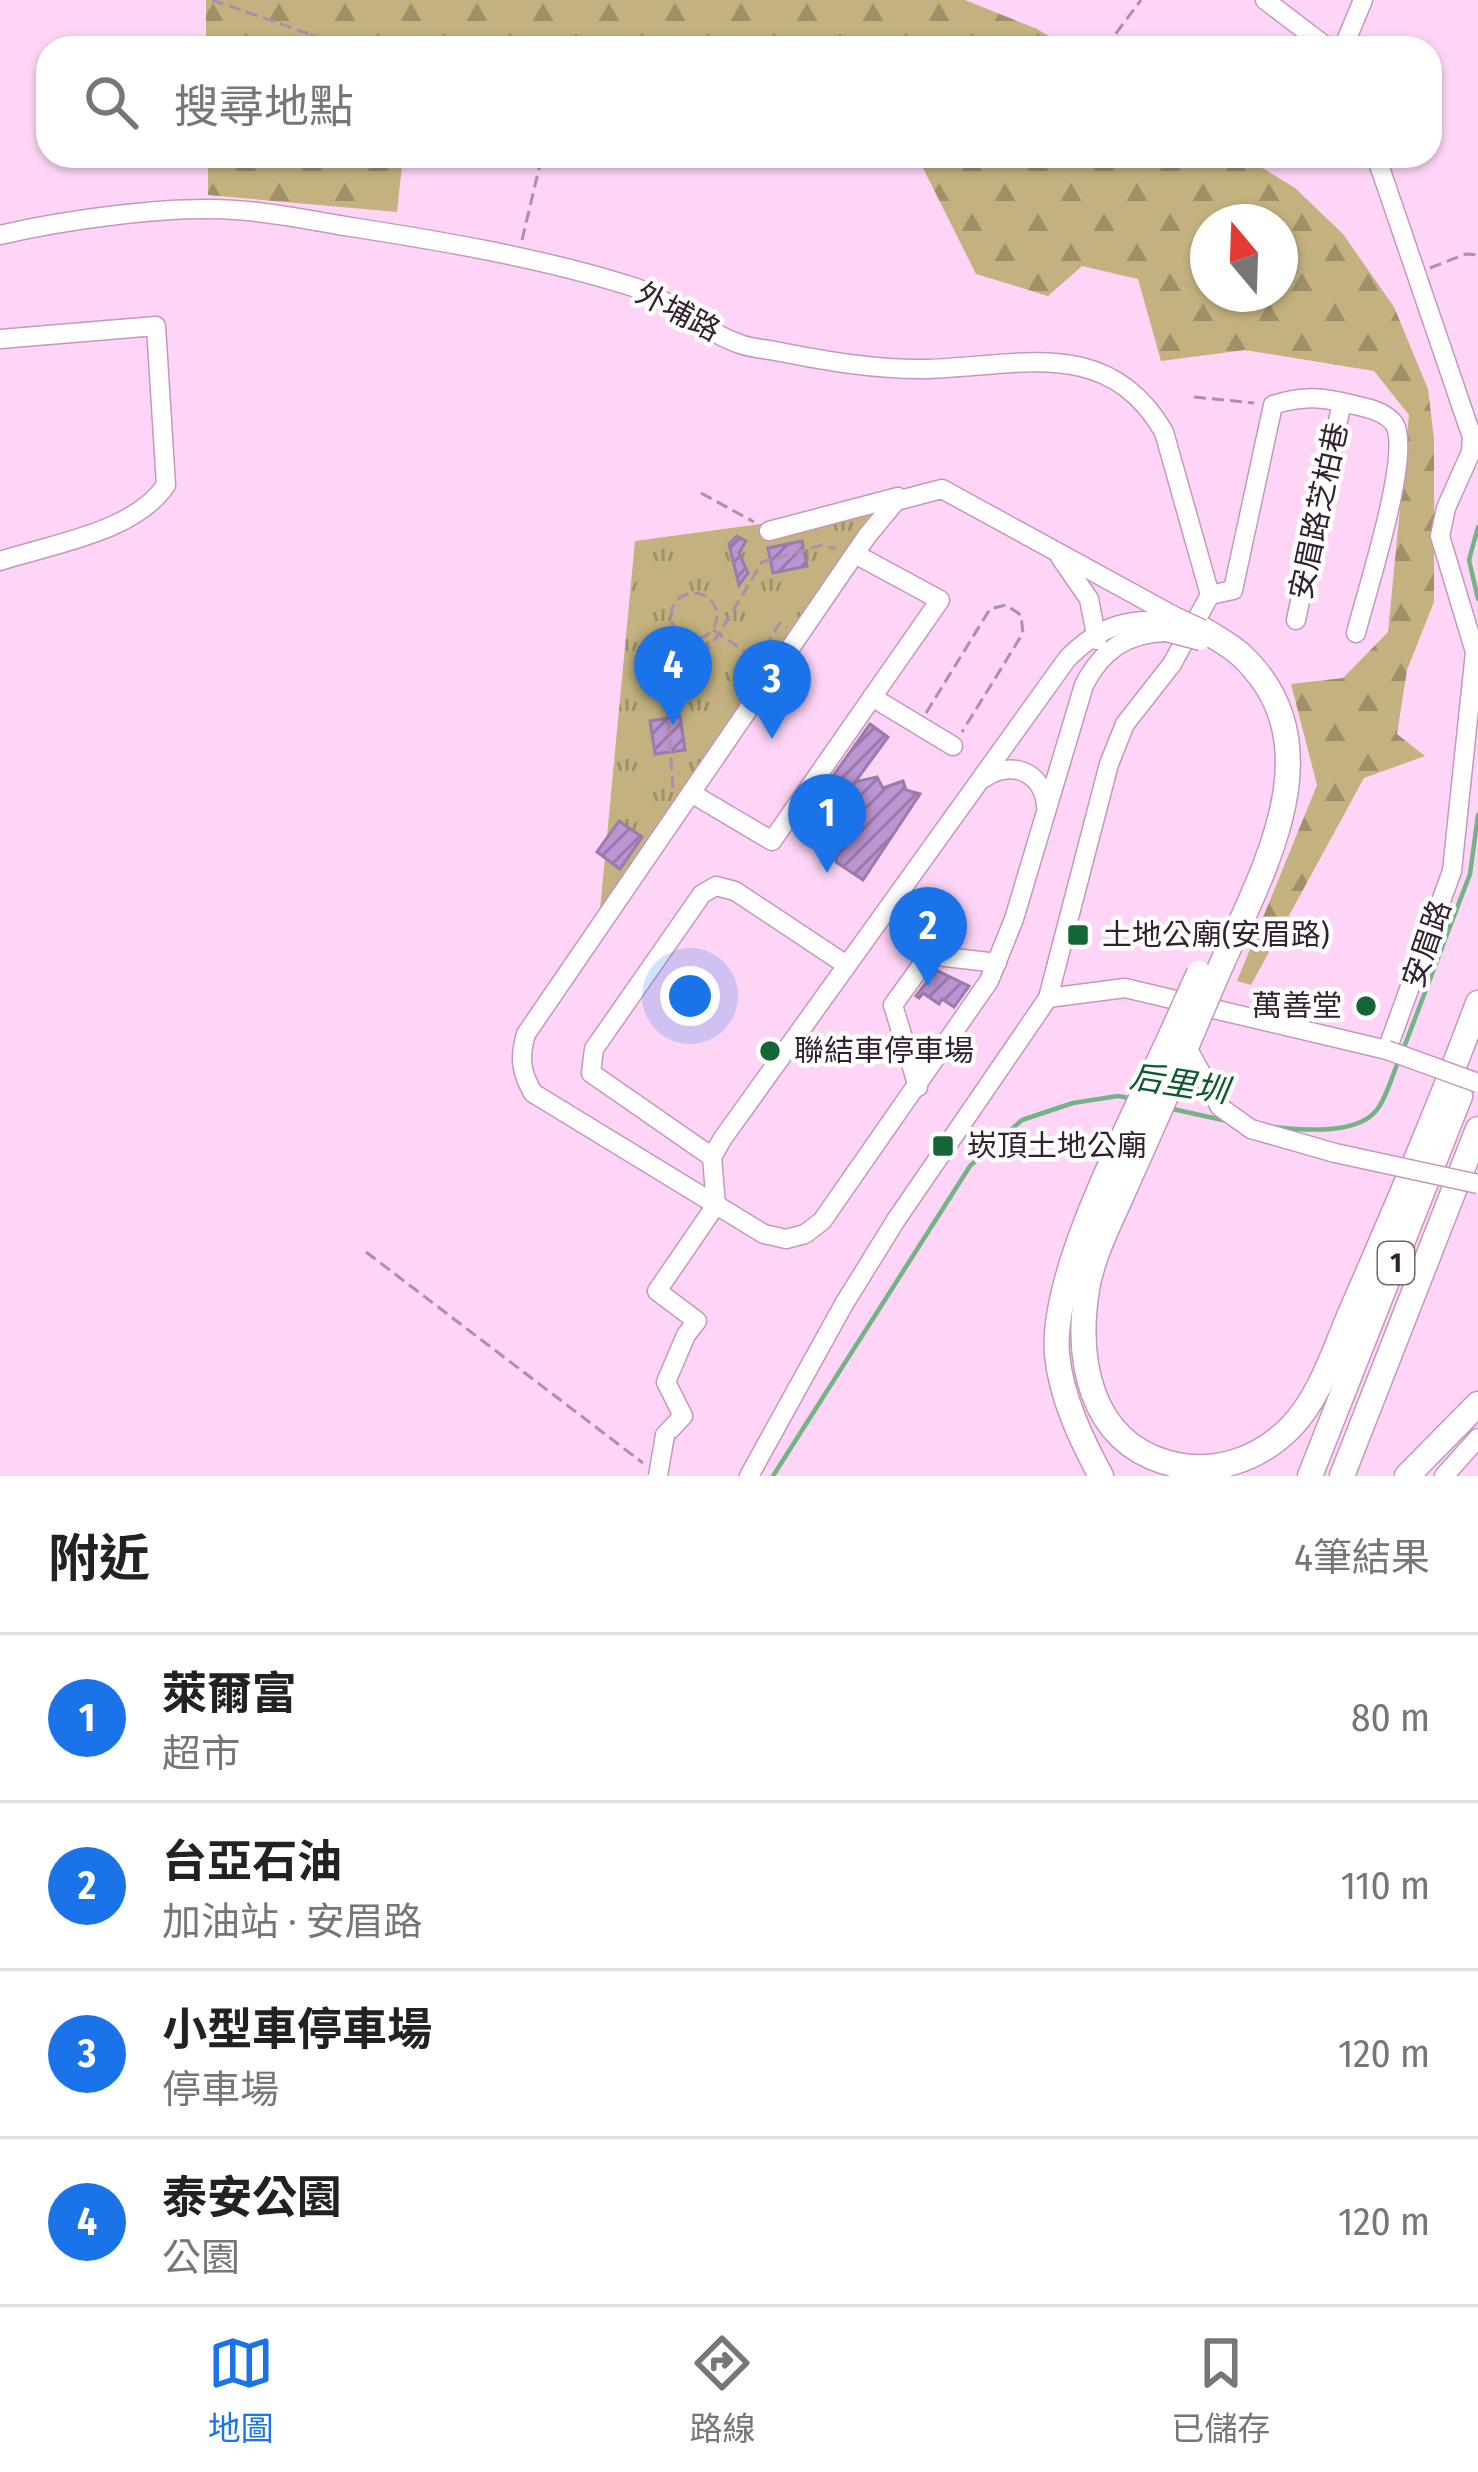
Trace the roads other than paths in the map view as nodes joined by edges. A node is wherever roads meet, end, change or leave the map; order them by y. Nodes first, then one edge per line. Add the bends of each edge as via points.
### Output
1 (1264, 0) edge
2 (1363, 0) edge
3 (1312, 36) edge
4 (1348, 36) edge
5 (1380, 168) edge
6 (0, 235) edge
7 (0, 339) edge
8 (1342, 402) junction
9 (909, 495) junction
10 (769, 530) road end
11 (1052, 549) junction
12 (855, 554) junction
13 (0, 561) edge
14 (1210, 595) junction
15 (1296, 620) dead end
16 (1184, 628) junction
17 (1097, 633) junction
18 (1356, 633) dead end
19 (1093, 668) junction
20 (872, 697) junction
21 (953, 746) road end
22 (978, 782) junction
23 (691, 793) junction
24 (1046, 811) junction
25 (997, 963) junction
26 (845, 964) junction
27 (1048, 998) junction
28 (1478, 1003) edge
29 (1179, 1039) junction
30 (1478, 1049) edge
31 (1387, 1051) junction
32 (1478, 1083) edge
33 (918, 1087) junction
34 (1151, 1105) junction
35 (1478, 1129) edge
36 (712, 1157) junction
37 (1478, 1184) edge
38 (716, 1205) junction
39 (1478, 1404) edge
40 (1478, 1438) edge
41 (652, 1471) edge
42 (749, 1476) edge
43 (1101, 1476) edge
44 (1310, 1476) edge
45 (1342, 1476) edge
46 (1407, 1476) edge
47 (1444, 1476) edge

1 - 3 street
2 - 4 street
5 - 31 street, 安眉路 via 1472,437 1440,536 1475,674 1452,872
6 - 14 street, 外埔路 via 236,210 432,240 628,285 740,344 844,364 927,369 1063,361 1114,377 1151,409
7 - 13 street via 156,326 166,485 153,505 123,522
8 - 14 street, 安眉路芝柏巷 via 1304,394 1273,405 1233,590
8 - 15 street, 安眉路芝柏巷
8 - 18 street, 安眉路芝柏巷 via 1392,420 1398,448
9 - 10 street
9 - 11 street via 942,489
9 - 12 street via 884,512
11 - 16 street
11 - 17 street via 1088,599
12 - 20 street via 940,600
12 - 23 street
14 - 27 street via 1172,664 1124,724
16 - 17 street via 1145,618
16 - 19 street via 1115,645
16 - 29 highway, bridge via 1236,662 1256,686 1278,750 1261,839
17 - 19 street
17 - 22 street via 1067,659
19 - 24 street
20 - 21 street
20 - 23 street via 772,841
22 - 24 street via 996,770 1023,770 1045,795
22 - 26 street
23 - 38 street via 538,1015 520,1054 533,1093
24 - 25 street
25 - 33 street
25 - 33 street via 928,955 893,1006
26 - 36 street
26 - 36 street via 716,886 702,894 594,1049 591,1073
27 - 31 street via 1125,988
27 - 42 street via 896,1220
28 - 34 highway via 1302,1414 1259,1453 1222,1466 1184,1467 1128,1443 1096,1402 1084,1365 1087,1285
29 - 34 highway
29 - 37 street, bridge via 1220,1107 1251,1129
30 - 44 highway, 1
31 - 32 street, bridge
33 - 38 street via 805,1234 764,1234
34 - 43 highway via 1071,1264 1058,1315 1067,1403
35 - 45 highway, 1
36 - 38 street
38 - 41 street, bridge via 656,1291 697,1321 666,1382 683,1416 665,1435
39 - 46 highway
40 - 47 street

